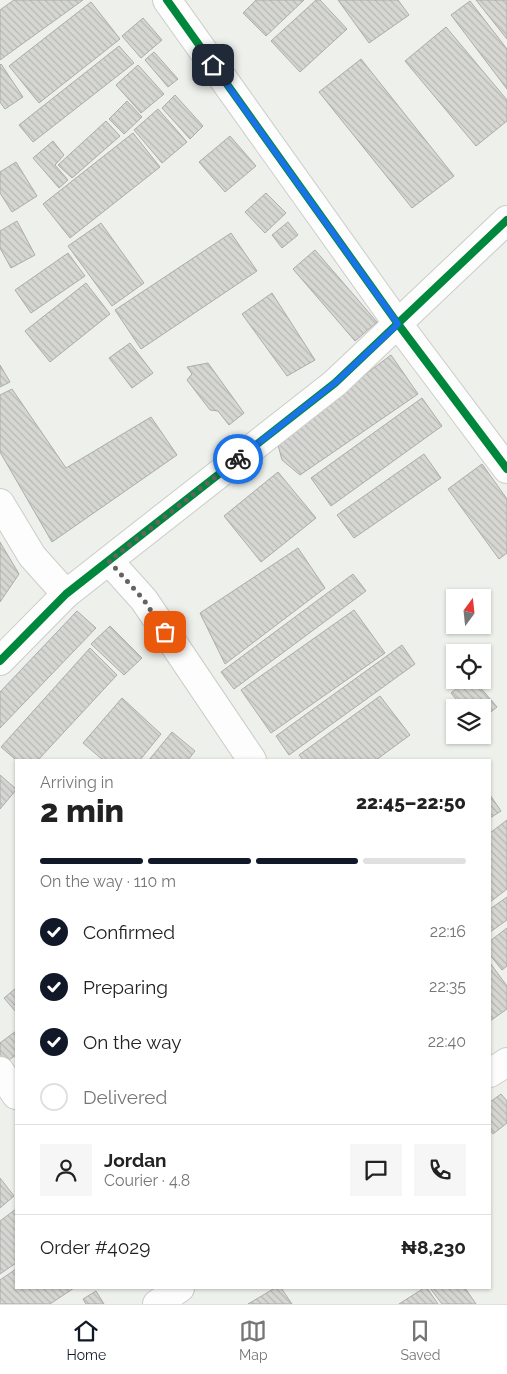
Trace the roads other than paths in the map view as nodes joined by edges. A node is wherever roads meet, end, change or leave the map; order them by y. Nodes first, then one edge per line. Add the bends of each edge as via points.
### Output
1 (166, 0) edge
2 (507, 220) edge
3 (398, 324) junction
4 (507, 469) edge
5 (0, 503) edge
6 (109, 561) junction
7 (66, 594) junction
8 (0, 661) edge
9 (251, 759) edge
10 (507, 1062) edge
11 (0, 1071) edge
12 (491, 1072) edge
13 (15, 1094) edge

1 - 3 street
2 - 3 street
3 - 4 street
3 - 6 street via 335,383
5 - 7 street via 32,556
6 - 7 street
6 - 9 street via 144,600
7 - 8 street
10 - 12 street
11 - 13 street

